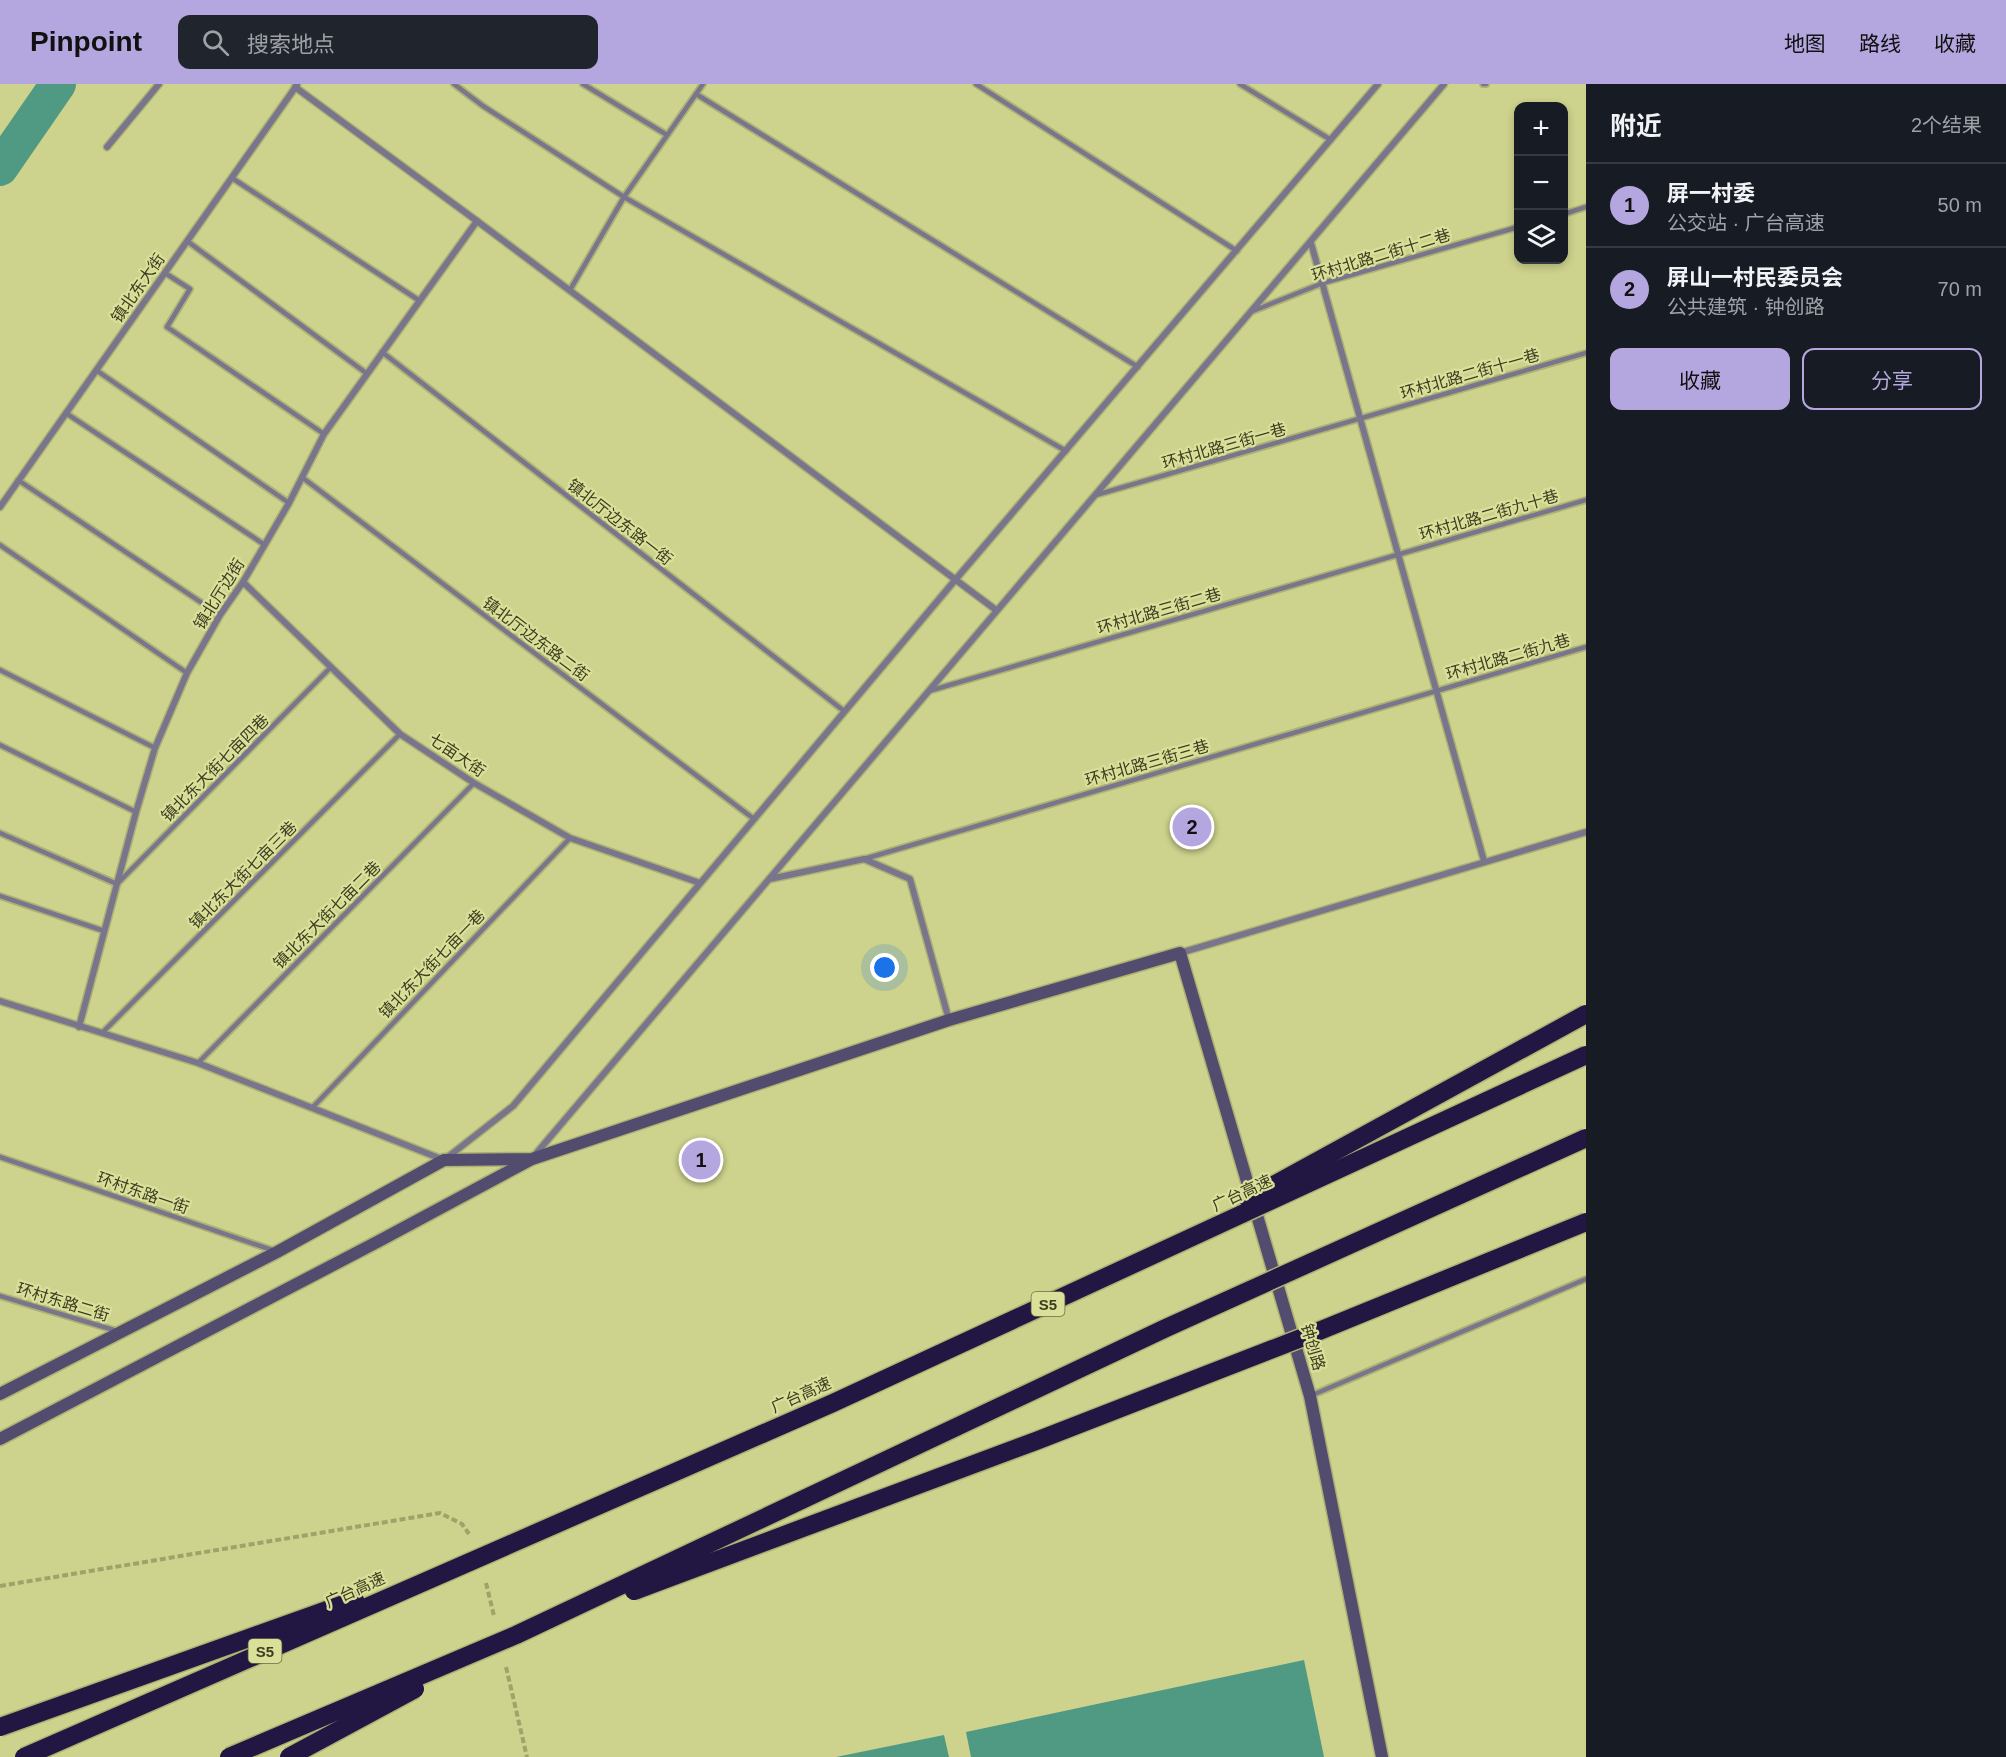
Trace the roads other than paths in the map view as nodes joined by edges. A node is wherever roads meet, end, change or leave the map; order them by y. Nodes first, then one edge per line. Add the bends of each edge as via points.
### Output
1 (159, 84) edge
2 (454, 84) edge
3 (583, 84) edge
4 (703, 84) edge
5 (976, 84) edge
6 (1240, 84) edge
7 (1378, 84) edge
8 (1444, 84) edge
9 (296, 86) edge
10 (696, 94) junction
11 (667, 135) junction
12 (1331, 140) junction
13 (107, 147) dead end
14 (232, 178) junction
15 (624, 197) junction
16 (1586, 207) edge
17 (1568, 212) edge
18 (477, 221) junction
19 (1514, 228) edge
20 (187, 241) junction
21 (1311, 243) junction
22 (1237, 251) junction
23 (165, 273) junction
24 (1323, 283) junction
25 (570, 290) junction
26 (420, 301) junction
27 (1252, 312) junction
28 (382, 351) junction
29 (1586, 353) edge
30 (1138, 367) junction
31 (96, 370) junction
32 (366, 373) junction
33 (66, 413) junction
34 (1361, 418) junction
35 (324, 434) junction
36 (1066, 451) junction
37 (303, 478) junction
38 (18, 480) junction
39 (1094, 496) junction
40 (1586, 500) edge
41 (289, 503) junction
42 (0, 507) edge
43 (0, 545) edge
44 (265, 545) junction
45 (1398, 554) junction
46 (956, 579) junction
47 (243, 582) junction
48 (996, 610) junction
49 (220, 615) junction
50 (1586, 647) edge
51 (330, 668) junction
52 (0, 670) edge
53 (187, 673) junction
54 (1436, 690) junction
55 (927, 692) junction
56 (844, 711) junction
57 (400, 734) junction
58 (0, 746) edge
59 (155, 748) junction
60 (474, 783) junction
61 (136, 812) junction
62 (754, 819) junction
63 (1586, 832) edge
64 (0, 833) edge
65 (570, 838) junction
66 (864, 859) junction
67 (1484, 861) junction
68 (770, 879) junction
69 (700, 883) junction
70 (117, 884) junction
71 (0, 896) edge
72 (104, 931) junction
73 (1180, 953) junction
74 (0, 1001) edge
75 (1586, 1014) edge
76 (950, 1020) junction
77 (79, 1027) junction
78 (102, 1033) junction
79 (1586, 1055) edge
80 (198, 1063) junction
81 (313, 1107) junction
82 (1586, 1138) edge
83 (0, 1157) edge
84 (532, 1159) junction
85 (444, 1160) junction
86 (1586, 1221) edge
87 (277, 1252) junction
88 (1105, 1278) junction
89 (1586, 1279) edge
90 (0, 1296) edge
91 (119, 1332) junction
92 (0, 1394) edge
93 (1310, 1396) junction
94 (0, 1439) edge
95 (507, 1545) junction
96 (516, 1635) junction
97 (0, 1727) edge
98 (24, 1757) edge
99 (229, 1757) edge
100 (289, 1757) edge
101 (1382, 1757) edge

1 - 13 street
2 - 15 lane
3 - 11 lane
4 - 10 lane
5 - 22 lane
6 - 12 lane
7 - 12 street
8 - 21 street
9 - 14 street, 镇北东大街
9 - 18 street
10 - 11 lane
10 - 30 lane
11 - 15 lane
12 - 22 street
14 - 20 street, 镇北东大街
14 - 26 lane
15 - 25 lane
15 - 36 lane
16 - 17 lane
18 - 25 street
18 - 26 street, 镇北厅边街
19 - 24 lane, 环村北路二街十二巷
20 - 23 street, 镇北东大街
20 - 32 lane
21 - 24 street
21 - 27 street
22 - 30 street
23 - 31 street, 镇北东大街
23 - 35 lane via 190,289 167,327
24 - 27 lane, 环村北路二街十二巷
24 - 34 street
25 - 46 street
26 - 28 street, 镇北厅边街
27 - 39 street
28 - 32 street, 镇北厅边街
28 - 56 lane, 镇北厅边东路一街
29 - 34 lane, 环村北路二街十一巷
30 - 36 street
31 - 33 street, 镇北东大街
31 - 41 lane
32 - 35 street, 镇北厅边街
33 - 38 street, 镇北东大街
33 - 44 lane
34 - 39 lane, 环村北路三街一巷
34 - 45 street
35 - 37 street, 镇北厅边街
36 - 46 street
37 - 41 street, 镇北厅边街
37 - 62 lane, 镇北厅边东路二街
38 - 42 street, 镇北东大街
38 - 49 lane
39 - 48 street
40 - 45 lane, 环村北路二街九十巷
41 - 44 street, 镇北厅边街
43 - 53 lane
44 - 47 street, 镇北厅边街
45 - 54 street
45 - 55 lane, 环村北路三街二巷
46 - 48 street
46 - 56 street
47 - 49 street, 镇北厅边街
47 - 51 street, 七亩大街
48 - 55 street
49 - 53 street, 镇北厅边街
50 - 54 lane, 环村北路二街九巷
51 - 57 street, 七亩大街
51 - 70 lane, 镇北东大街七亩四巷
52 - 59 lane
53 - 59 street, 镇北厅边街
54 - 66 lane, 环村北路三街三巷
54 - 67 street
55 - 68 street
56 - 62 street
57 - 60 street, 七亩大街
57 - 78 lane, 镇北东大街七亩三巷
58 - 61 lane
59 - 61 street, 镇北厅边街
60 - 65 street, 七亩大街
60 - 80 lane, 镇北东大街七亩二巷
61 - 70 street, 镇北厅边街
62 - 69 street
63 - 67 street
64 - 70 lane
65 - 69 street, 七亩大街
65 - 81 lane, 镇北东大街七亩一巷
66 - 68 street
66 - 76 street via 910,879
67 - 73 street
68 - 84 street
69 - 85 street via 513,1106
70 - 72 street, 镇北厅边街
71 - 72 lane
72 - 77 street, 镇北厅边街
73 - 76 street
73 - 93 street, 钟创路
74 - 77 street
75 - 88 highway, bridge
76 - 84 street
77 - 78 street
78 - 80 street
79 - 88 highway, 广台高速 / S5, bridge
80 - 81 street
81 - 85 street
82 - 96 highway, bridge via 1166,1328
83 - 87 lane, 环村东路一街
84 - 85 street
84 - 94 street
85 - 87 street
86 - 96 highway, bridge via 1069,1428
87 - 91 street
88 - 95 highway, 广台高速 / S5, bridge via 833,1403
89 - 93 lane
90 - 91 lane, 环村东路二街
91 - 92 street
93 - 101 street, 钟创路
95 - 97 highway, bridge
95 - 98 highway, 广台高速 / S5, bridge
96 - 99 highway, bridge
96 - 100 highway, bridge

